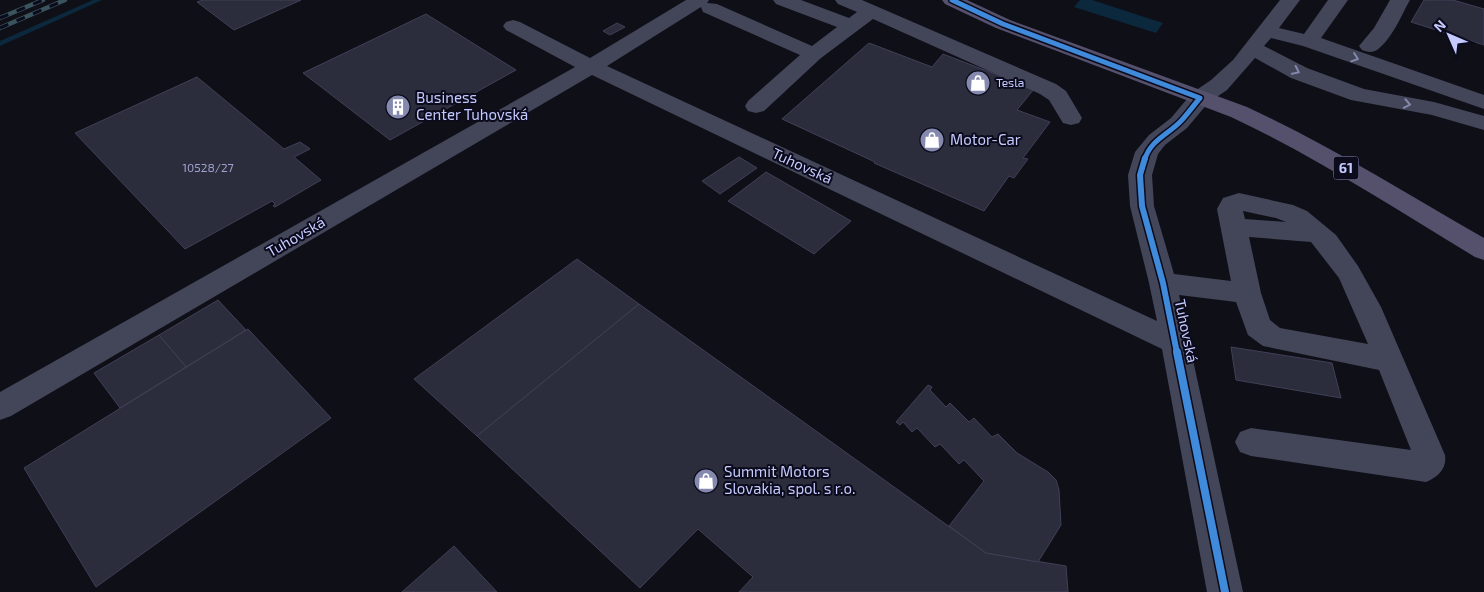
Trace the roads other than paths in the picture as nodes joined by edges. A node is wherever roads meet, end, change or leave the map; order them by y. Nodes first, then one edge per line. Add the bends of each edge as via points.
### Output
1 (783, 0) edge
2 (846, 0) edge
3 (952, 0) edge
4 (1290, 0) edge
5 (1338, 0) edge
6 (1400, 0) edge
7 (705, 4) edge
8 (871, 11) junction
9 (513, 26) dead end
10 (852, 26) junction
11 (1266, 31) junction
12 (1309, 42) junction
13 (1368, 46) dead end
14 (1252, 48) junction
15 (814, 54) junction
16 (591, 66) junction
17 (1200, 98) junction
18 (1484, 102) edge
19 (756, 106) dead end
20 (1071, 118) dead end
21 (1484, 123) edge
22 (1484, 250) edge
23 (1163, 284) junction
24 (1247, 293) junction
25 (1176, 343) junction
26 (1390, 360) junction
27 (0, 407) edge
28 (1251, 442) dead end
29 (1225, 592) edge

1 - 10 street
2 - 8 street
3 - 17 main road, 61 via 1003,24
4 - 11 street, Tuhovská
5 - 12 street
6 - 13 street via 1382,31
7 - 15 street
7 - 16 street, Tuhovská
8 - 10 street
8 - 20 street via 1048,89 1058,96
9 - 16 street
10 - 15 street
11 - 12 street
11 - 14 street, Tuhovská
12 -> 18 street
14 - 17 street, Tuhovská via 1240,64
14 -> 21 street via 1299,73 1359,95 1434,109
15 - 19 street
16 - 25 street, Tuhovská
16 - 27 street, Tuhovská
17 - 22 main road, 61 via 1303,142
17 - 23 street, Tuhovská via 1179,123 1157,140 1142,164 1142,206
23 - 24 street
23 - 25 street, Tuhovská
24 - 26 street via 1258,327 1273,338
24 - 26 street via 1230,209 1232,204 1239,202 1287,212 1319,233 1344,264 1360,292
25 - 29 street, Tuhovská
26 - 28 street via 1429,455 1430,462 1426,467

